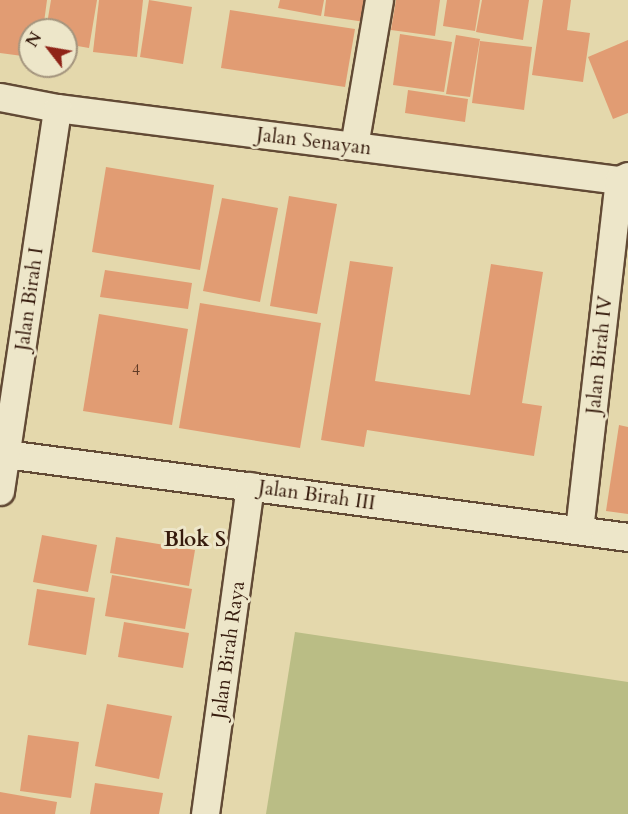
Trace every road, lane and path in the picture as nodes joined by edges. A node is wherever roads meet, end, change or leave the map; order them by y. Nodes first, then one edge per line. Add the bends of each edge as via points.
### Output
1 (379, 0) edge
2 (0, 97) edge
3 (57, 108) junction
4 (354, 146) junction
5 (623, 178) edge
6 (6, 454) junction
7 (250, 486) junction
8 (0, 491) edge
9 (579, 530) junction
10 (628, 537) edge
11 (205, 814) edge

1 - 4 street
2 - 3 street, Jalan Senayan
3 - 4 street, Jalan Senayan
3 - 6 street, Jalan Birah I
4 - 5 street, Jalan Senayan
5 - 9 street, Jalan Birah IV
6 - 7 street, Jalan Birah III
6 - 8 street, Jalan Birah I
7 - 9 street, Jalan Birah III
7 - 11 street, Jalan Birah Raya
9 - 10 street, Jalan Birah III

